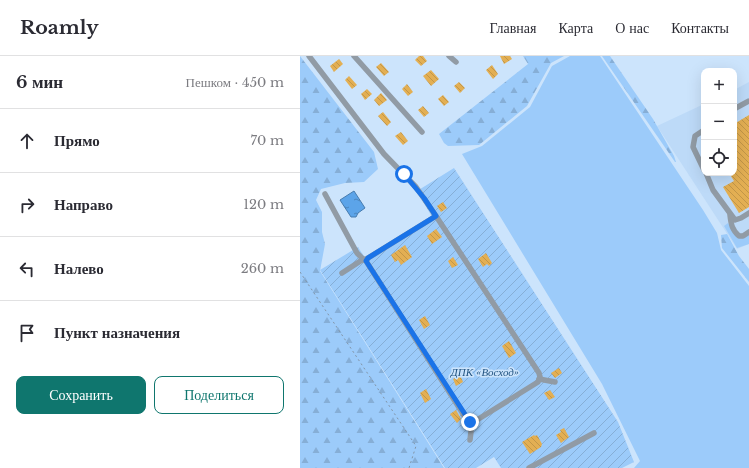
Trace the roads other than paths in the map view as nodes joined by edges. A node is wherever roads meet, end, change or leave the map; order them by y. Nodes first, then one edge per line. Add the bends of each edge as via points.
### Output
1 (309, 56) edge
2 (354, 56) edge
3 (449, 56) edge
4 (456, 62) dead end
5 (749, 101) edge
6 (737, 107) edge
7 (422, 132) dead end
8 (701, 132) edge
9 (701, 164) edge
10 (707, 176) edge
11 (325, 194) dead end
12 (749, 213) edge
13 (730, 214) junction
14 (436, 216) junction
15 (749, 232) edge
16 (365, 260) junction
17 (342, 273) dead end
18 (539, 378) junction
19 (555, 382) dead end
20 (472, 423) junction
21 (594, 433) dead end
22 (470, 440) dead end
23 (529, 468) edge

1 - 14 street via 384,154 416,188
2 - 7 street
3 - 4 street
5 - 6 street
8 - 9 street via 695,136 693,147
10 - 13 street via 713,190
11 - 16 street via 357,253
12 - 13 street via 734,220
13 - 15 street via 731,224 739,236
14 - 16 street
14 - 18 street via 539,373
16 - 17 street
16 - 20 street via 467,420
18 - 19 street
18 - 20 street via 538,382
20 - 22 street
21 - 23 street

